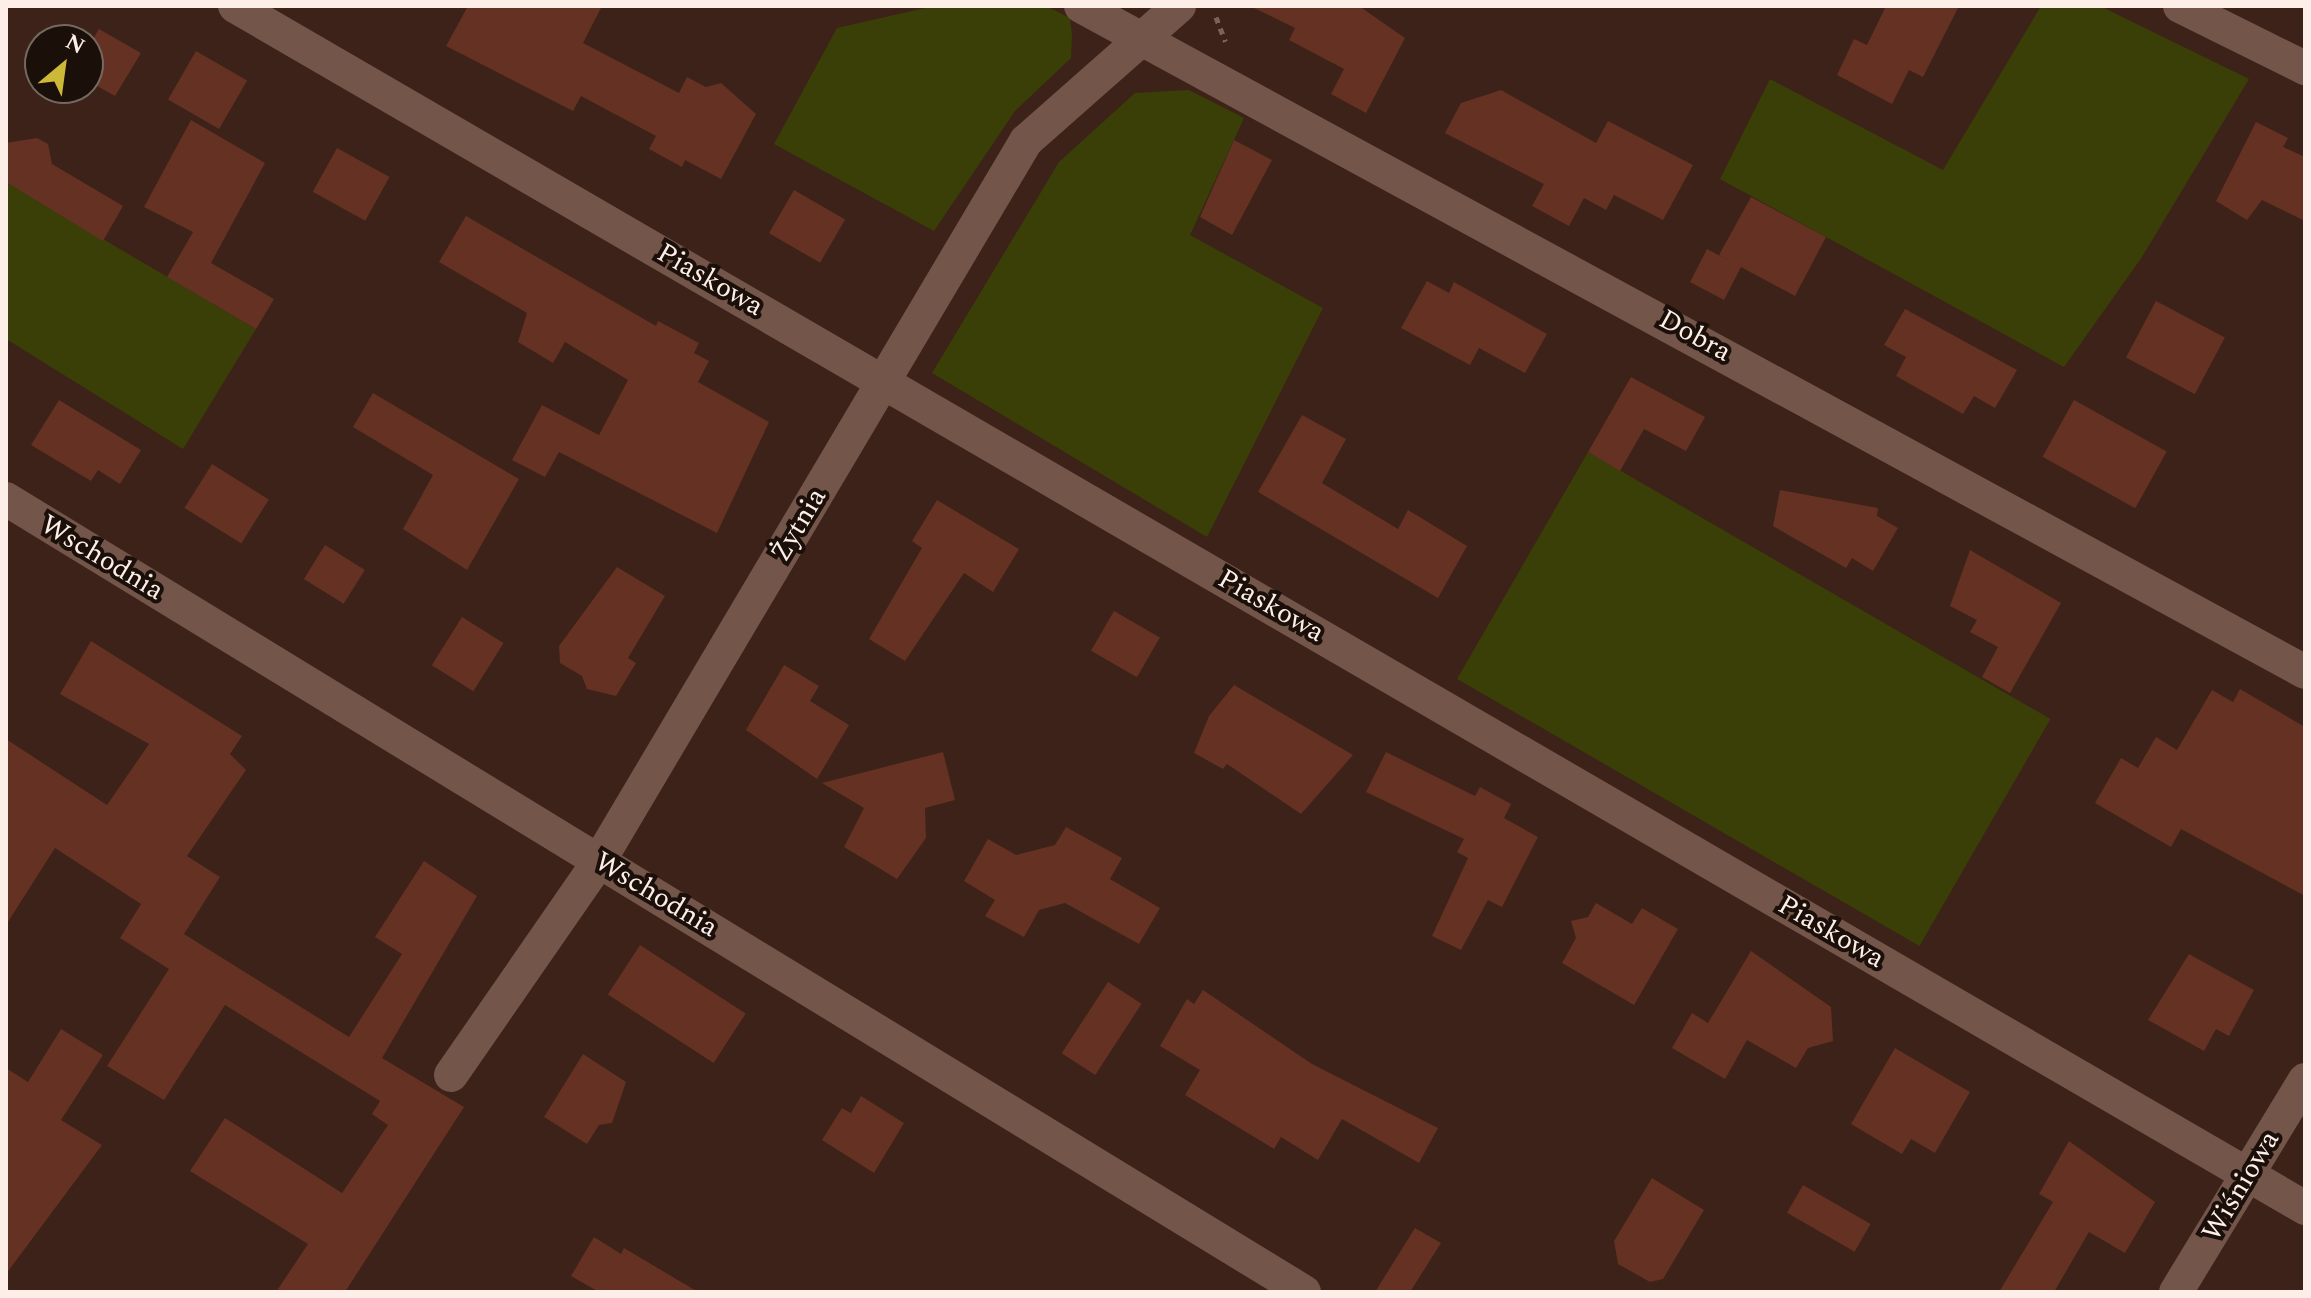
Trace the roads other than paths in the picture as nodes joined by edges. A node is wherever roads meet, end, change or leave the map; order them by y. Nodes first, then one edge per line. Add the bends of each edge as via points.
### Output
1 (235, 6) edge
2 (1081, 6) edge
3 (1179, 6) edge
4 (2180, 6) edge
5 (1146, 41) junction
6 (2305, 68) edge
7 (885, 380) junction
8 (6, 499) edge
9 (2305, 672) edge
10 (599, 861) junction
11 (451, 1075) dead end
12 (2305, 1080) edge
13 (2249, 1175) junction
14 (2305, 1208) edge
15 (1304, 1292) edge
16 (2176, 1292) edge

1 - 7 street, Piaskowa
2 - 5 street, Dobra
3 - 5 street, Żytnia
4 - 6 street
5 - 7 street, Żytnia via 1026,141
5 - 9 street, Dobra
7 - 10 street, Żytnia
7 - 13 street, Piaskowa
8 - 10 street, Wschodnia
10 - 11 street, Żytnia
10 - 15 street, Wschodnia
12 - 13 street, Wiśniowa
13 - 14 street, Piaskowa
13 - 16 street, Wiśniowa

